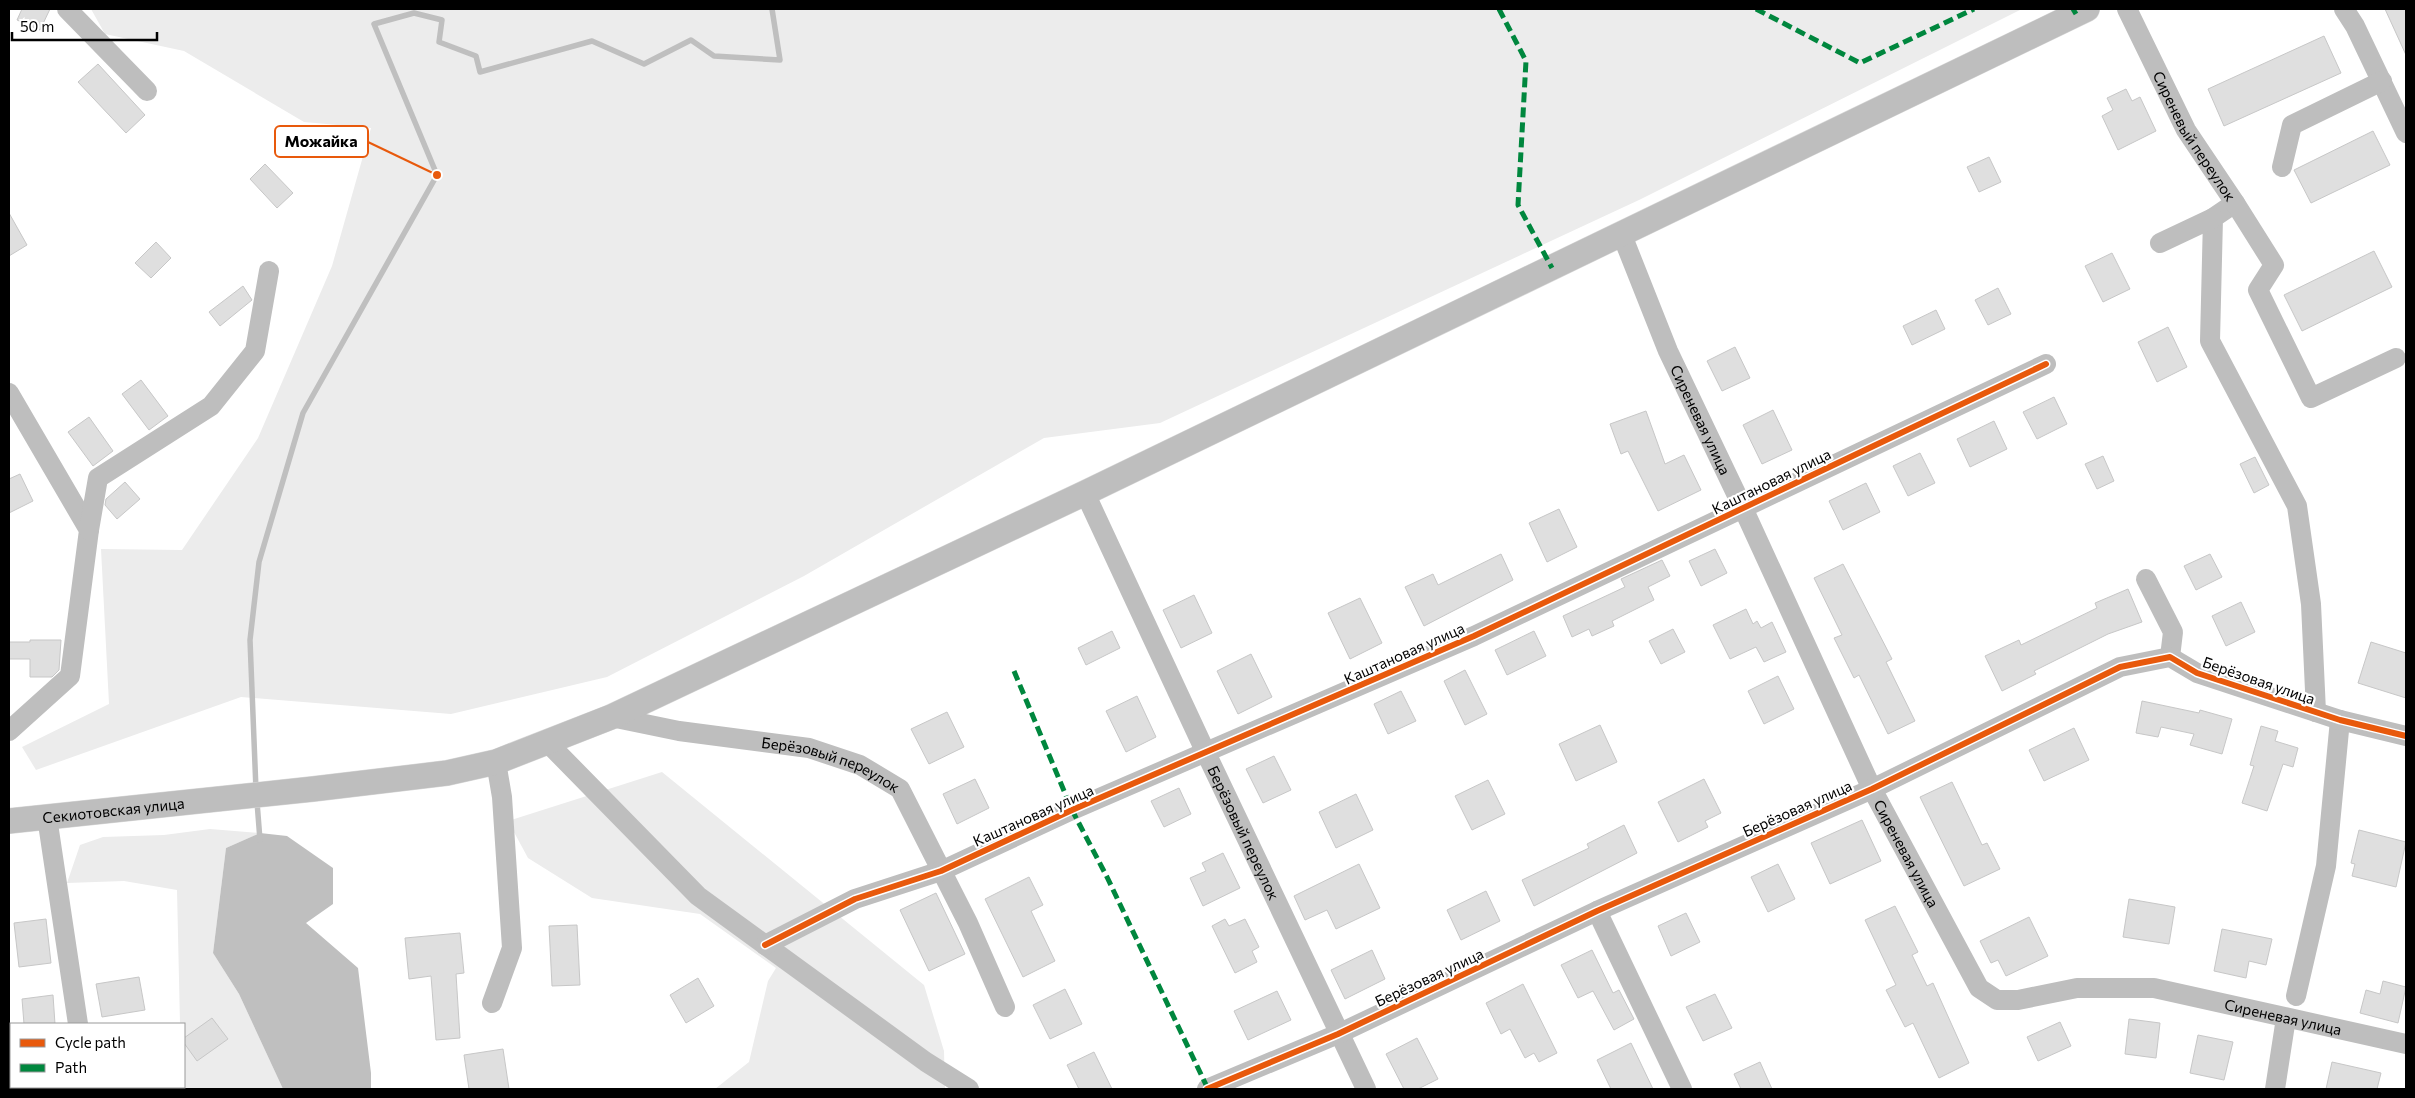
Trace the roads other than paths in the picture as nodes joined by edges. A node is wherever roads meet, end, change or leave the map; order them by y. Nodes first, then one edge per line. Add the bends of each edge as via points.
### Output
1 (67, 9) edge
2 (2087, 9) edge
3 (2127, 9) edge
4 (2344, 9) edge
5 (2382, 81) junction
6 (147, 91) dead end
7 (2406, 133) edge
8 (2282, 167) dead end
9 (2235, 203) junction
10 (2213, 218) junction
11 (1622, 234) junction
12 (2160, 243) dead end
13 (269, 271) dead end
14 (2396, 358) dead end
15 (2046, 364) dead end
16 (9, 393) edge
17 (1085, 493) junction
18 (1743, 508) junction
19 (89, 530) junction
20 (2146, 578) dead end
21 (2170, 657) junction
22 (2316, 712) junction
23 (611, 716) junction
24 (2340, 720) junction
25 (9, 731) edge
26 (2406, 736) edge
27 (548, 743) junction
28 (1206, 753) junction
29 (496, 762) junction
30 (1872, 789) junction
31 (47, 817) junction
32 (9, 821) edge
33 (942, 871) junction
34 (1597, 911) junction
35 (765, 945) junction
36 (2296, 996) dead end
37 (492, 1003) dead end
38 (1005, 1007) dead end
39 (2286, 1018) junction
40 (78, 1023) edge
41 (1338, 1034) junction
42 (2406, 1044) edge
43 (969, 1089) edge
44 (1207, 1089) edge
45 (1366, 1089) edge
46 (1682, 1089) edge
47 (2275, 1089) edge

1 - 6 street
2 - 11 main road, Секиотовская улица
3 - 9 street, Сиреневый переулок via 2186,130
4 - 5 street
5 - 7 street
5 - 8 street via 2292,125
9 - 10 street, Сиреневый переулок
9 - 14 street via 2274,264 2258,290 2311,398
10 - 12 street
10 - 22 street, Сиреневый переулок via 2210,341 2297,506 2311,604
11 - 17 main road, Секиотовская улица
11 - 18 street, Сиреневая улица via 1668,351
13 - 19 street via 255,351 211,406 98,478
15 - 18 street, Каштановая улица
16 - 19 street
17 - 23 main road, Секиотовская улица
17 - 28 street, Берёзовый переулок
18 - 28 street, Каштановая улица via 1474,636
18 - 30 street, Сиреневая улица
19 - 25 street via 70,676
20 - 21 street via 2173,632
21 - 22 street, Берёзовая улица via 2197,673
21 - 30 street, Берёзовая улица via 2120,667
22 - 24 street, Берёзовая улица
23 - 27 main road, Секиотовская улица
23 - 33 street, Берёзовый переулок via 679,731 809,748 860,764 900,789
24 - 26 street, Берёзовая улица
24 - 36 street via 2326,866
27 - 29 main road, Секиотовская улица
27 - 35 street via 698,896
28 - 33 street, Каштановая улица via 1072,810
28 - 41 street, Берёзовый переулок
29 - 31 main road, Секиотовская улица via 447,773
29 - 37 street via 502,797 512,948
30 - 34 street, Берёзовая улица
30 - 39 street, Сиреневая улица via 1979,988 1997,1000 2018,1000 2077,988 2154,988
31 - 32 main road, Секиотовская улица
31 - 40 street
33 - 35 street, Каштановая улица via 855,899
33 - 38 street, Берёзовый переулок
34 - 41 street, Берёзовая улица
34 - 46 street
35 - 43 street via 926,1062
39 - 42 street, Сиреневая улица
39 - 47 street
41 - 44 street, Берёзовая улица
41 - 45 street, Берёзовый переулок

